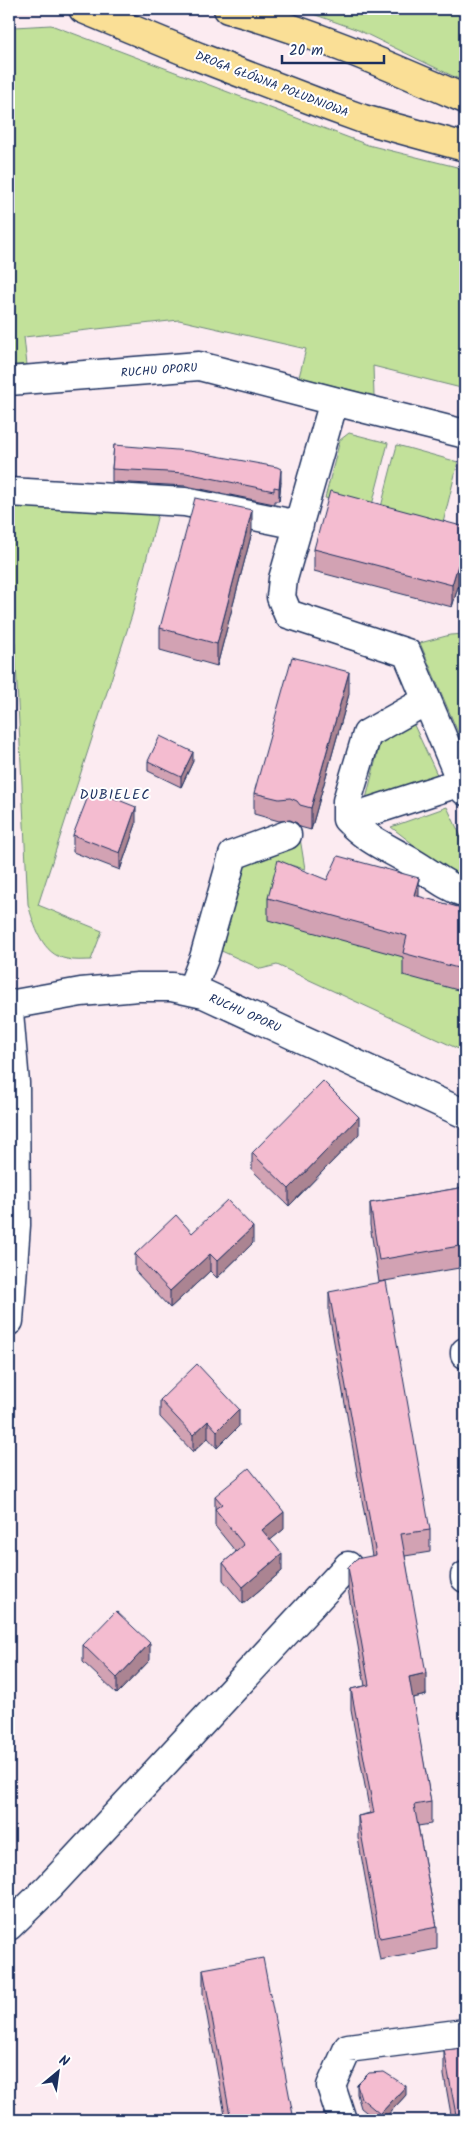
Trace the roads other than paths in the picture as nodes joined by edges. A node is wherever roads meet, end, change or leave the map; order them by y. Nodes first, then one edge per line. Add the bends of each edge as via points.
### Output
1 (83, 9) edge
2 (228, 9) edge
3 (465, 99) edge
4 (465, 147) edge
5 (9, 381) edge
6 (334, 401) junction
7 (465, 434) edge
8 (9, 492) edge
9 (299, 525) junction
10 (428, 703) junction
11 (463, 787) edge
12 (347, 819) junction
13 (287, 835) dead end
14 (465, 893) edge
15 (191, 991) junction
16 (9, 1005) edge
17 (9, 1012) edge
18 (465, 1114) edge
19 (9, 1321) edge
20 (348, 1566) edge
21 (9, 1926) edge
22 (465, 2033) edge
23 (342, 2120) edge

1 - 4 main road, DROGA GŁÓWNA POŁUDNIOWA via 363,119
2 - 3 main road via 334,43
5 - 6 street, RUCHU OPORU via 199,366
6 - 7 street, RUCHU OPORU
6 - 9 street
8 - 9 street via 185,502
9 - 10 street via 283,580 282,597 288,614 407,654
10 - 11 street
10 - 12 street via 366,734 347,801
11 - 12 street
12 - 14 street via 361,834
13 - 15 street via 233,855 204,958
15 - 16 street, RUCHU OPORU via 172,987 81,992
15 - 18 street, RUCHU OPORU via 204,994
17 - 19 street via 15,1083 16,1215
20 - 21 street
22 - 23 street via 348,2048 331,2086

